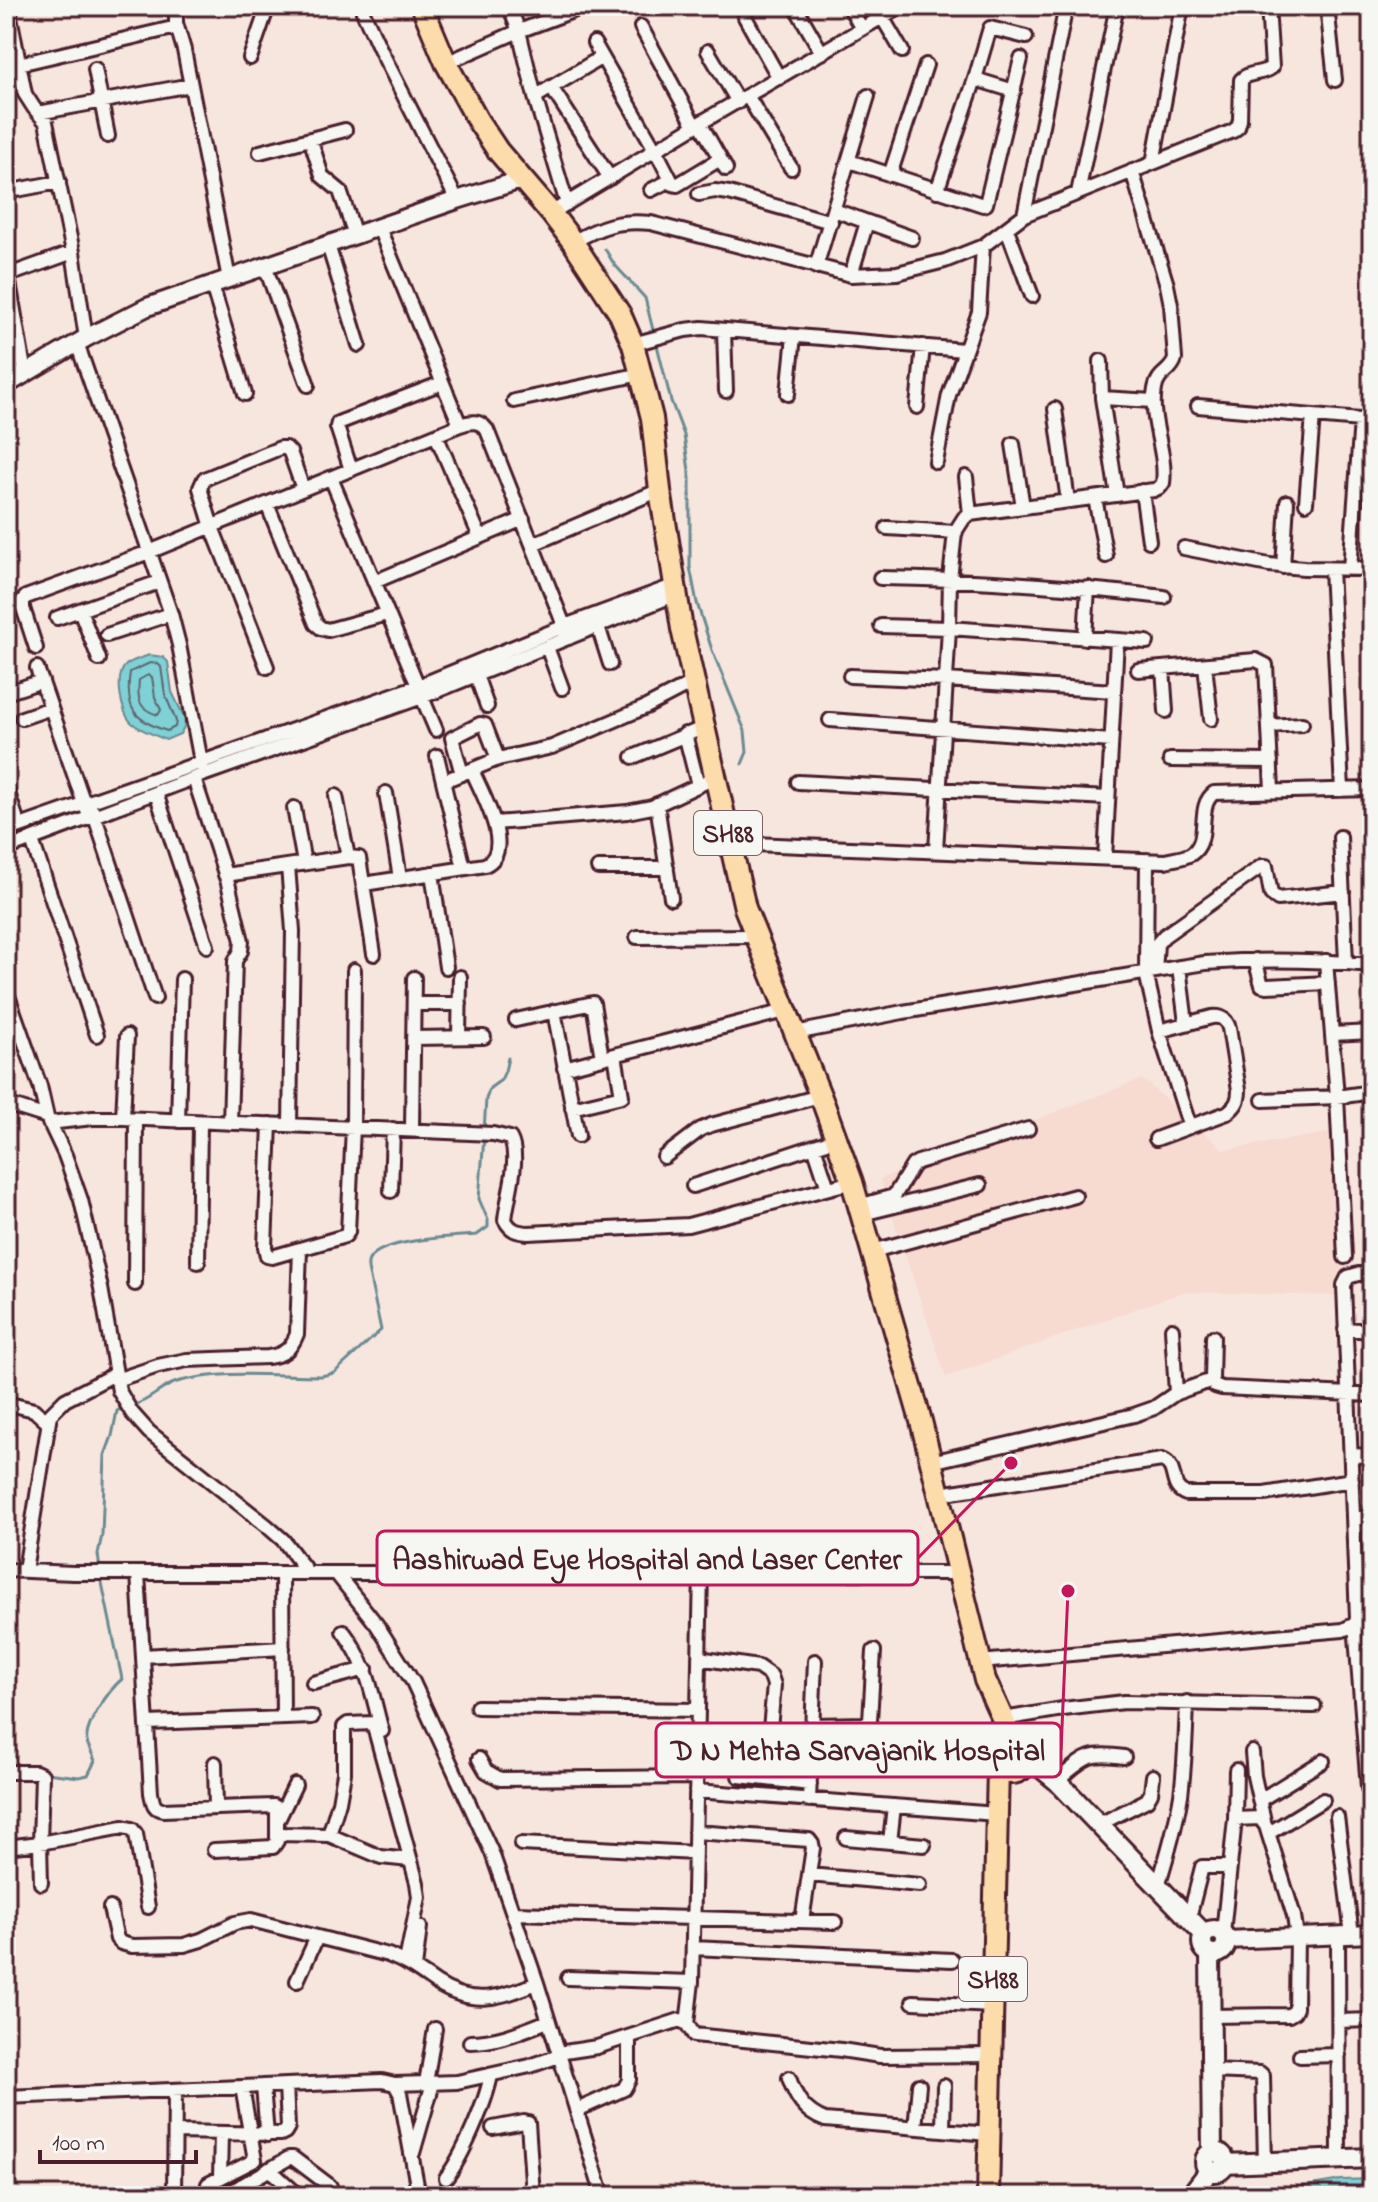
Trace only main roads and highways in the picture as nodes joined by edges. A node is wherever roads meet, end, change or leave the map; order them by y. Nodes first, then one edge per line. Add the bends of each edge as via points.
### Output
1 (422, 6) edge
2 (1003, 1734) junction
3 (1029, 1758) junction
4 (998, 1768) junction
5 (1372, 2158) edge
6 (1215, 2162) junction
7 (988, 2196) edge
8 (1190, 2196) edge

1 - 2 main road, SH88 via 478,121 521,180 559,208 573,242 620,314 648,340 641,374 676,590 705,727 707,781 730,843 745,908 852,1182
2 - 3 main road via 1023,1741
2 - 4 main road via 993,1757
3 - 4 main road via 1014,1772
3 - 6 main road via 1189,1918 1218,1936 1222,1951 1210,1953
4 - 7 main road, SH88
5 - 6 main road
6 - 8 main road

